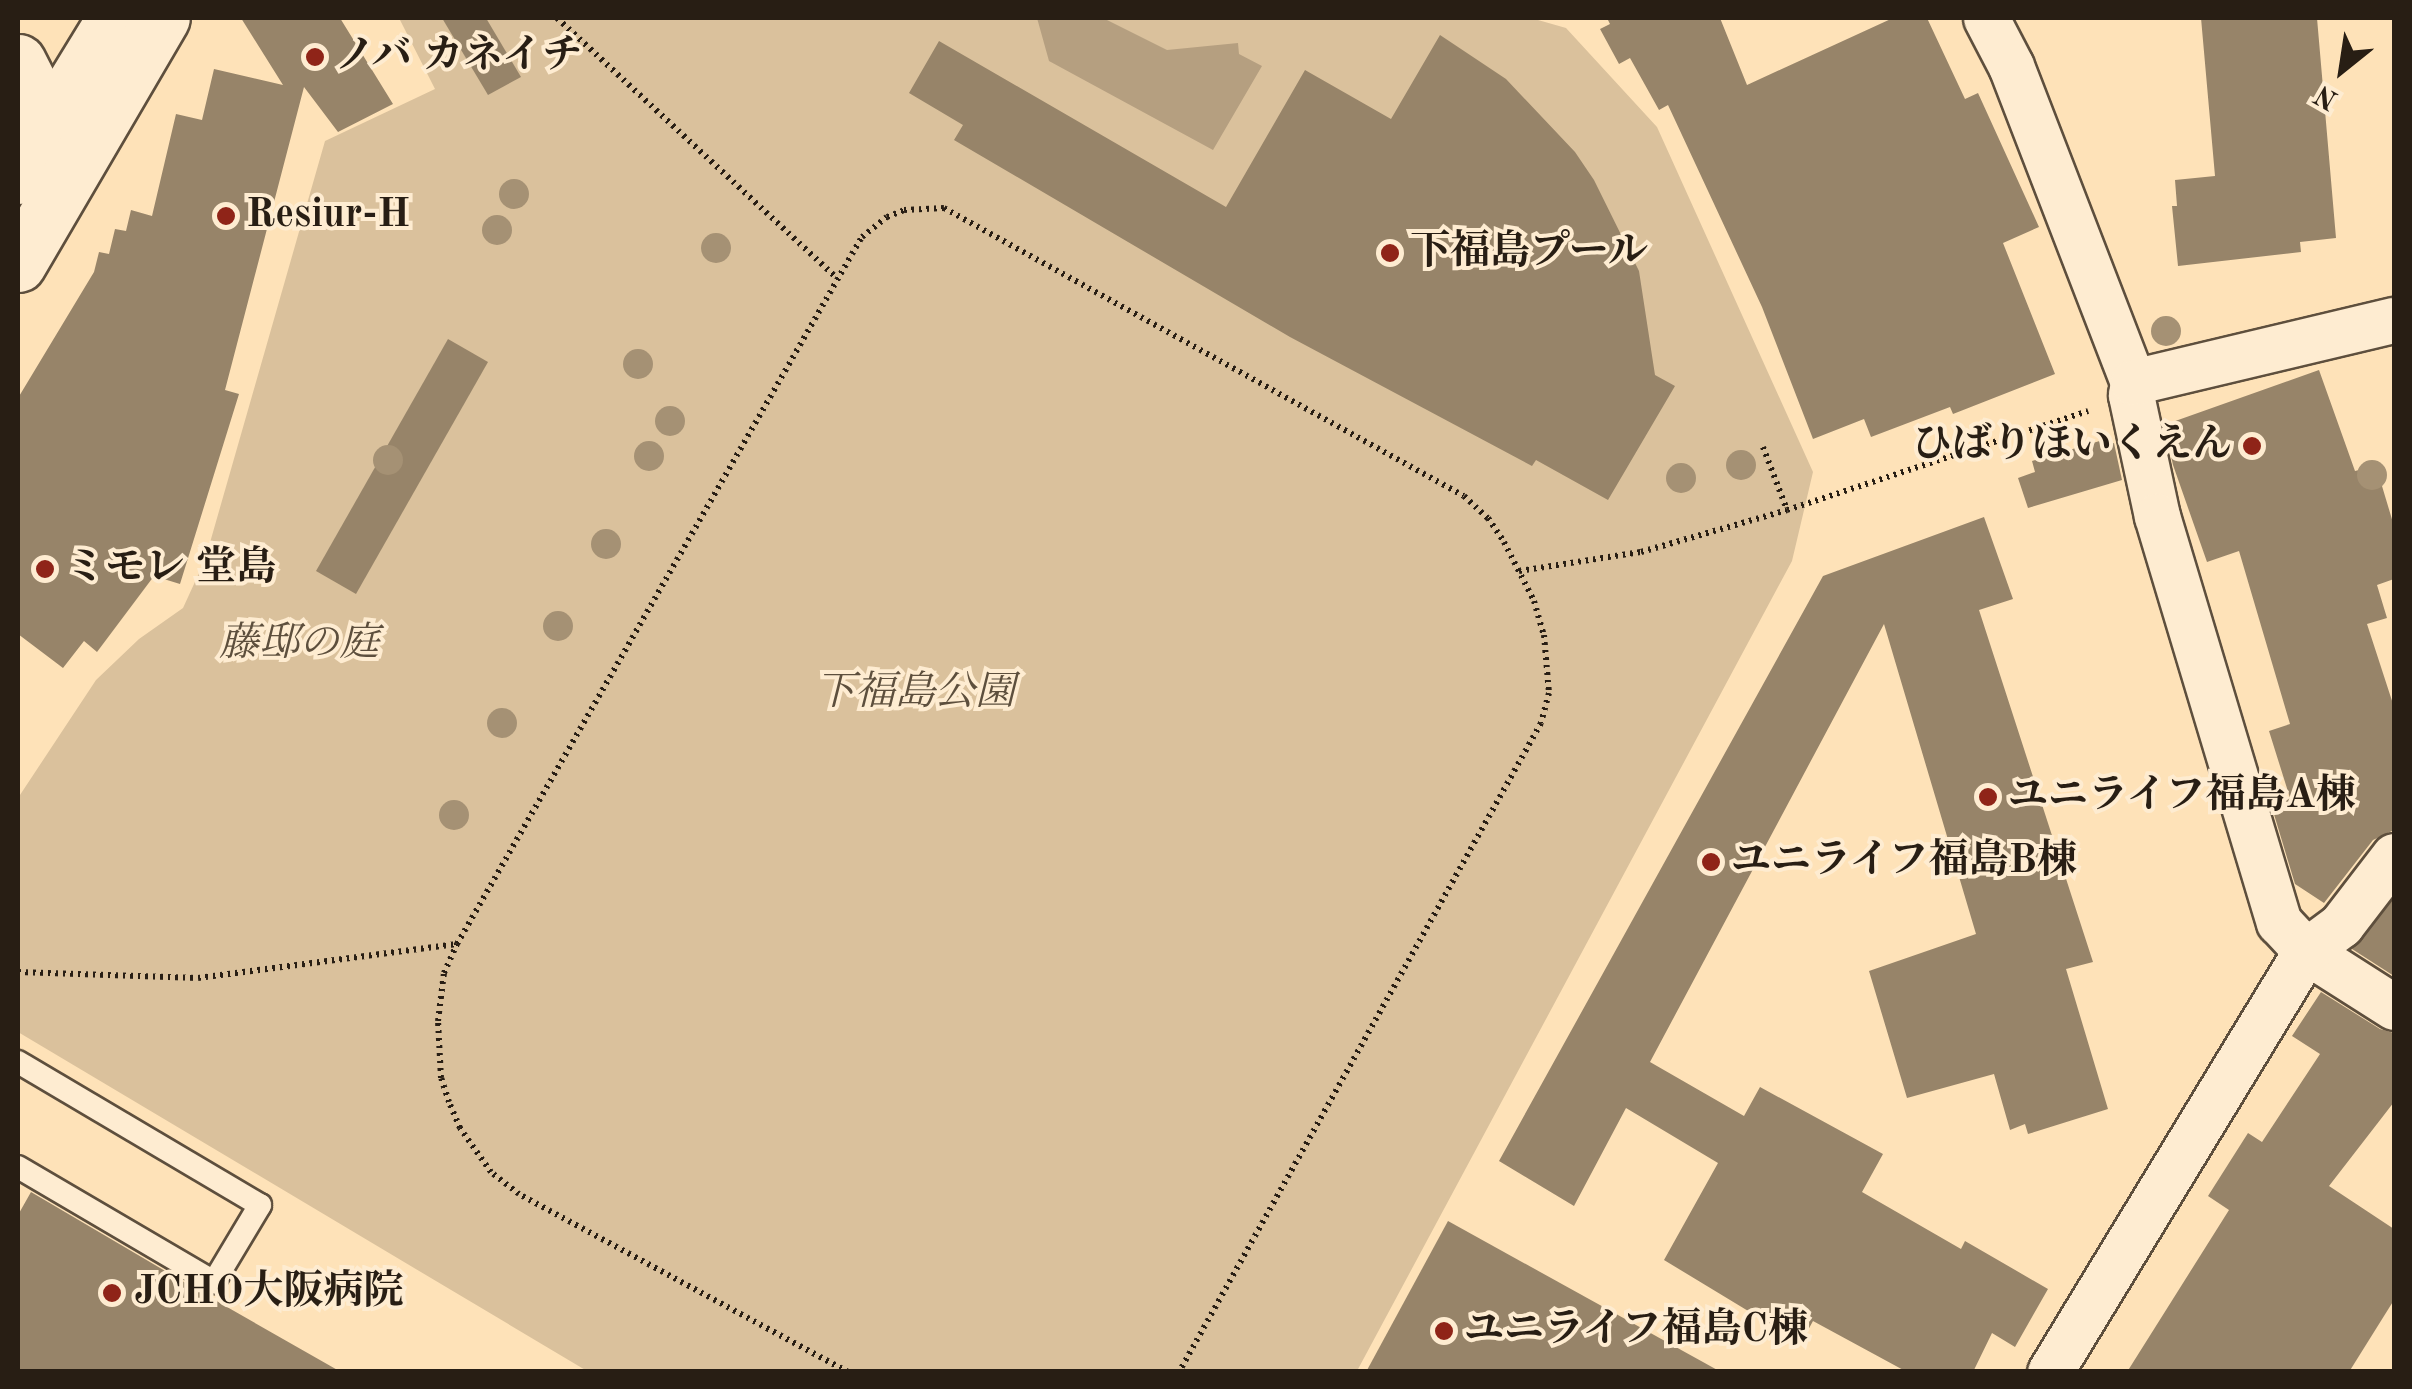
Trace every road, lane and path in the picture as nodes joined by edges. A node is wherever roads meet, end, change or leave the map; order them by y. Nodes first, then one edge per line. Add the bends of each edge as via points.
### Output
1 (115, 18) edge
2 (162, 18) edge
3 (557, 18) edge
4 (1986, 18) edge
5 (18, 62) edge
6 (29, 158) edge
7 (18, 264) edge
8 (837, 278) junction
9 (2394, 320) edge
10 (2132, 388) junction
11 (1763, 447) dead end
12 (1787, 510) junction
13 (1520, 571) junction
14 (2394, 856) edge
15 (457, 944) junction
16 (2306, 951) junction
17 (18, 972) edge
18 (2394, 1007) edge
19 (18, 1062) edge
20 (18, 1167) edge
21 (848, 1372) edge
22 (1179, 1372) edge
23 (2050, 1372) edge

1 - 6 street
2 - 7 street
3 - 8 path
4 - 10 street via 2011,66
5 - 6 street via 30,86
8 - 13 path via 875,224 904,210 944,208 1464,496 1488,518
8 - 15 path
9 - 10 street
10 - 12 path
10 - 16 street via 2157,516 2279,922
11 - 12 path
12 - 13 path via 1641,552
13 - 22 path via 1550,666 1541,723
14 - 16 street via 2341,925
15 - 17 path via 198,978
15 - 21 path via 444,973 438,1020 441,1078 460,1128 491,1172 519,1194
16 - 18 street
16 - 23 street
19 - 20 lane via 260,1205 214,1282

